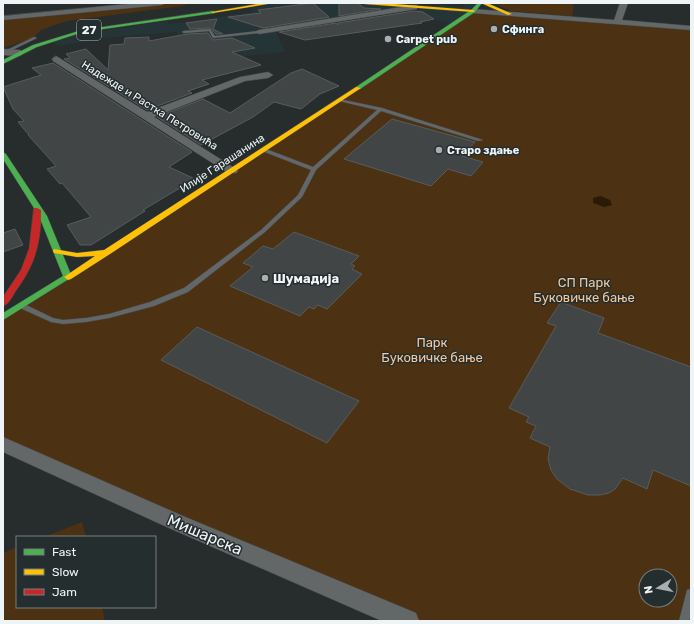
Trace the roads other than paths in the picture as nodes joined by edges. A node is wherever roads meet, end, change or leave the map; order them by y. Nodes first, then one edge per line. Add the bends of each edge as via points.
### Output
1 (162, 3) edge
2 (272, 3) edge
3 (364, 3) edge
4 (481, 3) edge
5 (624, 3) edge
6 (206, 4) edge
7 (189, 6) dead end
8 (256, 6) junction
9 (414, 7) junction
10 (473, 11) junction
11 (510, 14) junction
12 (3, 18) edge
13 (161, 19) junction
14 (617, 22) junction
15 (691, 28) edge
16 (184, 32) dead end
17 (260, 32) joint
18 (35, 38) dead end
19 (4, 52) edge
20 (20, 53) junction
21 (56, 59) dead end
22 (3, 62) edge
23 (268, 75) dead end
24 (341, 100) junction
25 (380, 109) junction
26 (147, 116) junction
27 (480, 140) dead end
28 (264, 150) junction
29 (3, 154) edge
30 (314, 168) junction
31 (232, 171) junction
32 (36, 204) junction
33 (56, 251) junction
34 (107, 252) junction
35 (32, 257) junction
36 (36, 266) dead end
37 (68, 277) junction
38 (3, 303) edge
39 (22, 305) junction
40 (3, 317) edge
41 (3, 444) edge
42 (691, 594) edge
43 (408, 621) edge
44 (684, 621) edge

1 - 12 street
2 - 8 main road, 27
3 - 9 main road
4 - 10 main road, Илије Гарашанина
4 - 11 main road
5 - 14 street
6 - 8 main road
7 - 13 main road
8 - 13 main road, 27
9 - 10 main road
9 - 17 street
10 - 11 street
10 - 24 main road, Илије Гарашанина
11 - 14 street
13 - 20 main road, 27 via 82,31
14 - 15 street
16 - 17 lane via 210,30 214,37
18 - 19 lane
19 - 20 street
20 - 22 main road, 27
21 - 26 street, Надежде и Растка Петровића
23 - 26 street via 243,79
24 - 25 lane
24 - 28 main road, Илије Гарашанина
25 - 27 lane
25 - 30 lane
26 - 31 street, Надежде и Растка Петровића
28 - 30 lane
28 - 31 main road, Илије Гарашанина
29 - 32 main road
30 - 39 lane via 300,196 263,231 186,290 152,304 86,320 51,320
31 - 34 main road, Илије Гарашанина
32 - 33 main road via 48,226
32 - 35 main road via 38,231
33 - 34 main road via 77,255
33 - 37 main road
34 - 37 main road, Илије Гарашанина
35 - 36 main road
35 - 38 main road
37 - 39 main road, Илије Гарашанина via 54,282
39 - 40 main road, Илије Гарашанина
41 - 43 street, Мишарска via 176,522
42 - 44 lane

